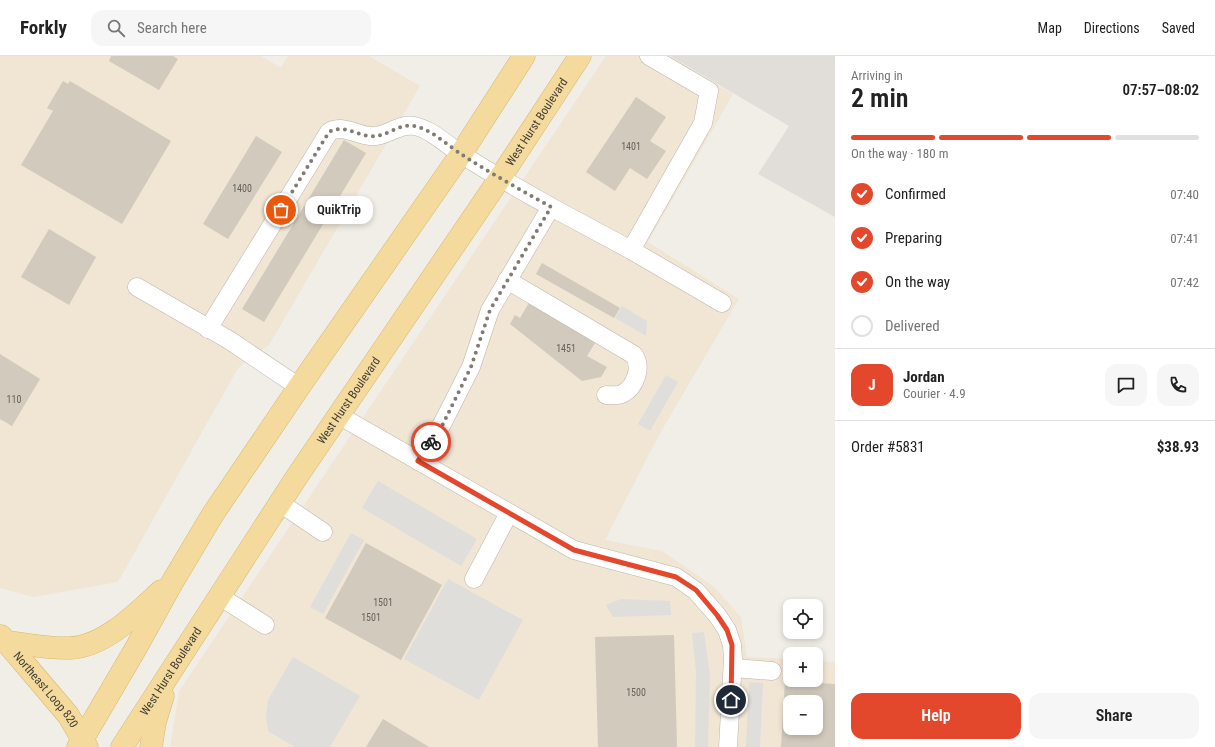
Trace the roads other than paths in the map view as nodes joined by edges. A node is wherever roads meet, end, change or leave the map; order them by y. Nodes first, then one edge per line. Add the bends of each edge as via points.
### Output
1 (524, 56) edge
2 (580, 56) edge
3 (650, 56) edge
4 (461, 154) junction
5 (500, 178) junction
6 (551, 207) junction
7 (631, 250) junction
8 (507, 280) junction
9 (137, 287) dead end
10 (722, 303) dead end
11 (208, 329) junction
12 (299, 387) junction
13 (606, 395) dead end
14 (340, 416) junction
15 (418, 461) junction
16 (280, 503) junction
17 (509, 513) junction
18 (323, 532) dead end
19 (474, 579) dead end
20 (173, 581) junction
21 (219, 596) junction
22 (265, 625) dead end
23 (3, 638) edge
24 (173, 666) junction
25 (733, 668) junction
26 (772, 671) dead end
27 (82, 745) edge
28 (122, 747) edge
29 (151, 747) edge
30 (728, 747) edge

1 - 4 main road
2 - 5 main road, West Hurst Boulevard
3 - 7 street via 709,91 703,123
4 - 5 street
4 - 11 street via 422,128 413,126 405,126 372,137 335,128 329,132
4 - 12 main road
5 - 6 street
5 - 14 main road, West Hurst Boulevard
6 - 7 street
6 - 8 street
7 - 10 street
8 - 13 street via 634,355 639,368 630,387 616,396
8 - 15 street via 490,310 471,367 456,398 442,426
9 - 11 street
11 - 12 street via 229,340
12 - 20 main road via 213,514
14 - 15 street
14 - 16 main road, West Hurst Boulevard
15 - 17 street
16 - 18 street
16 - 21 main road, West Hurst Boulevard
17 - 19 street
17 - 25 street via 574,550 676,577 696,590 727,630 732,645
20 - 23 main road via 119,629 94,642 70,648
20 - 27 main road
21 - 22 street
21 - 24 main road, West Hurst Boulevard
23 - 27 main road, Northeast Loop 820 via 68,715
24 - 28 main road, West Hurst Boulevard
24 - 29 main road via 158,710
25 - 26 street
25 - 30 street

